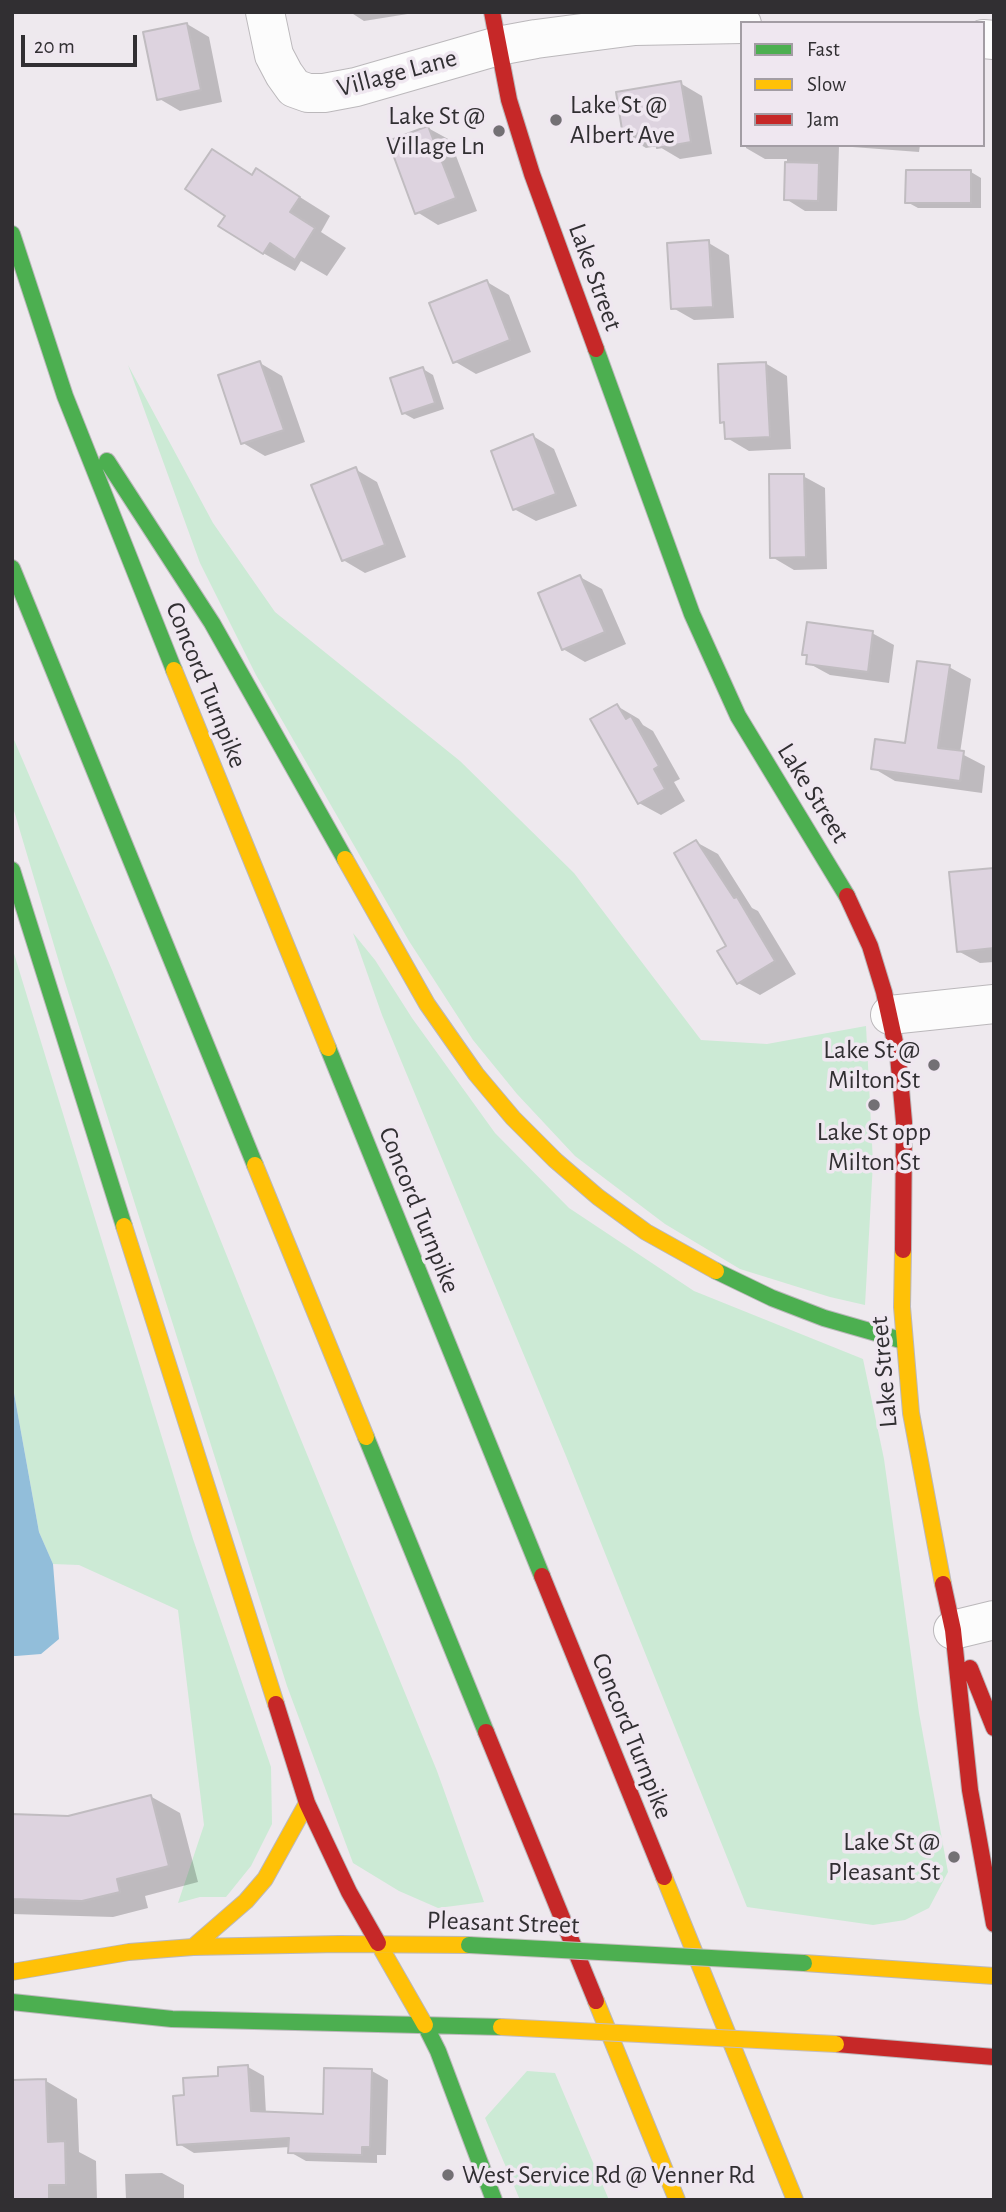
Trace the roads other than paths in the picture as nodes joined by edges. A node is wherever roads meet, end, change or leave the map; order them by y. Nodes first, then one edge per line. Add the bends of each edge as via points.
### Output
1 (265, 12) edge
2 (740, 24) edge
3 (495, 29) edge
4 (12, 234) edge
5 (65, 396) junction
6 (12, 568) edge
7 (12, 870) edge
8 (994, 1004) edge
9 (890, 1015) junction
10 (904, 1341) junction
11 (994, 1620) edge
12 (953, 1630) junction
13 (994, 1728) edge
14 (307, 1802) junction
15 (994, 1924) edge
16 (378, 1944) junction
17 (193, 1947) junction
18 (12, 1972) edge
19 (994, 1976) edge
20 (12, 2003) edge
21 (425, 2025) junction
22 (994, 2057) edge
23 (494, 2200) edge
24 (677, 2200) edge
25 (795, 2200) edge

1 - 3 street, Village Lane via 274,55 294,88 308,93 356,87
2 - 3 street, Village Lane
3 - 9 main road, Lake Street via 509,100 532,174 692,614 738,716 852,905 870,946
4 - 5 main road, Concord Turnpike
5 - 10 main road via 212,623 427,1004 513,1118 598,1197 696,1262 824,1318
5 - 25 main road, Concord Turnpike
6 - 24 main road
7 - 14 main road
8 - 9 street
9 - 10 main road, Lake Street via 904,1122
10 - 12 main road, Lake Street via 922,1480
11 - 12 street
12 - 13 main road, Lake Street
12 - 15 main road, Lake Street via 970,1790
14 - 16 main road
14 - 17 main road via 265,1878
16 - 17 main road, Pleasant Street
16 - 19 main road, Pleasant Street, bridge via 469,1945
16 - 21 main road
17 - 18 main road, Pleasant Street
20 - 21 main road via 172,2019
21 - 22 main road, bridge
21 - 23 main road

